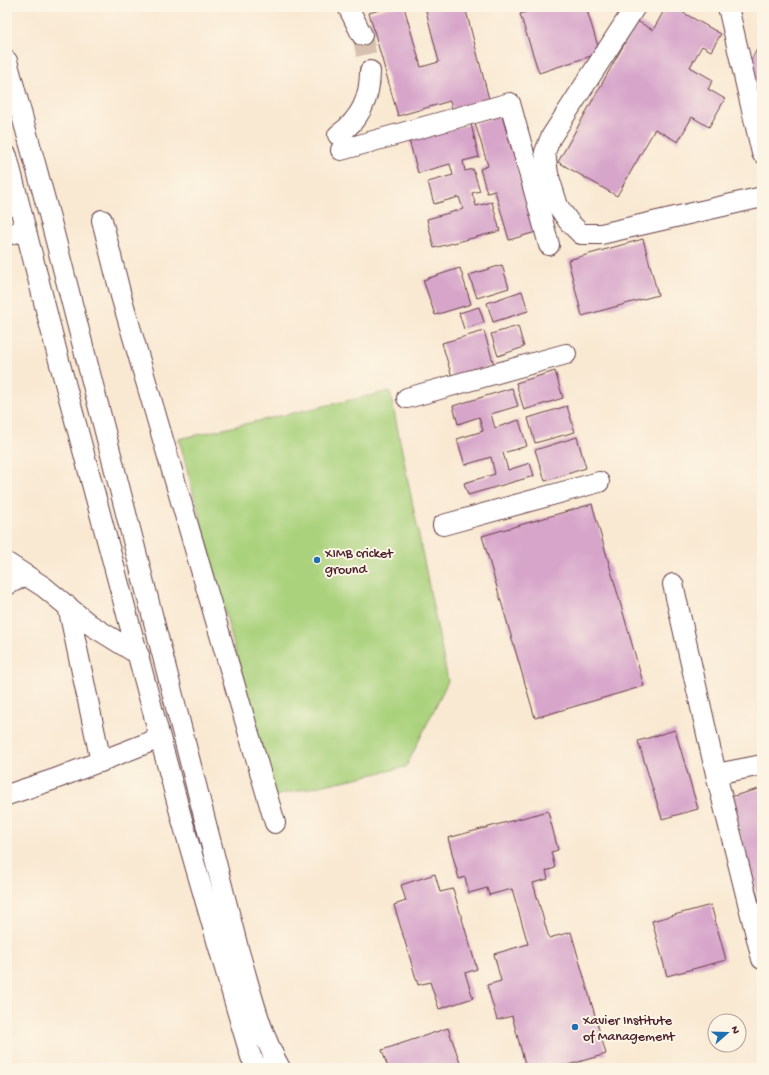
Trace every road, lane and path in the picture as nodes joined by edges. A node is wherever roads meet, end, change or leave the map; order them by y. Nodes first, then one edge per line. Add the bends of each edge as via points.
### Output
1 (348, 7) edge
2 (635, 7) edge
3 (728, 7) edge
4 (362, 35) tunnel mouth
5 (7, 61) edge
6 (370, 71) tunnel mouth
7 (762, 153) edge
8 (7, 156) edge
9 (762, 199) edge
10 (102, 220) dead end
11 (26, 230) junction
12 (7, 234) edge
13 (549, 245) dead end
14 (566, 354) dead end
15 (407, 398) dead end
16 (599, 482) dead end
17 (443, 526) dead end
18 (7, 563) edge
19 (26, 575) junction
20 (673, 584) dead end
21 (7, 585) edge
22 (68, 606) junction
23 (139, 655) junction
24 (160, 738) junction
25 (101, 762) junction
26 (762, 765) edge
27 (716, 774) junction
28 (7, 795) edge
29 (275, 824) dead end
30 (762, 959) edge
31 (258, 1068) edge
32 (280, 1068) edge

1 - 4 street
2 - 9 street via 551,137 545,152 548,174 558,206 581,234 601,234
3 - 7 street
5 - 32 street via 239,952 272,1053
6 - 13 street via 370,89 361,111 340,143 510,103
8 - 11 street
10 - 29 street via 121,296
11 - 12 street
11 - 23 street
14 - 15 street
16 - 17 street
18 - 19 street
19 - 21 street
19 - 22 street
20 - 27 street
22 - 23 street via 89,624
22 - 25 street
23 - 24 street
24 - 25 street
24 - 31 street via 236,1010 251,1057
25 - 28 street
26 - 27 street
27 - 30 street

